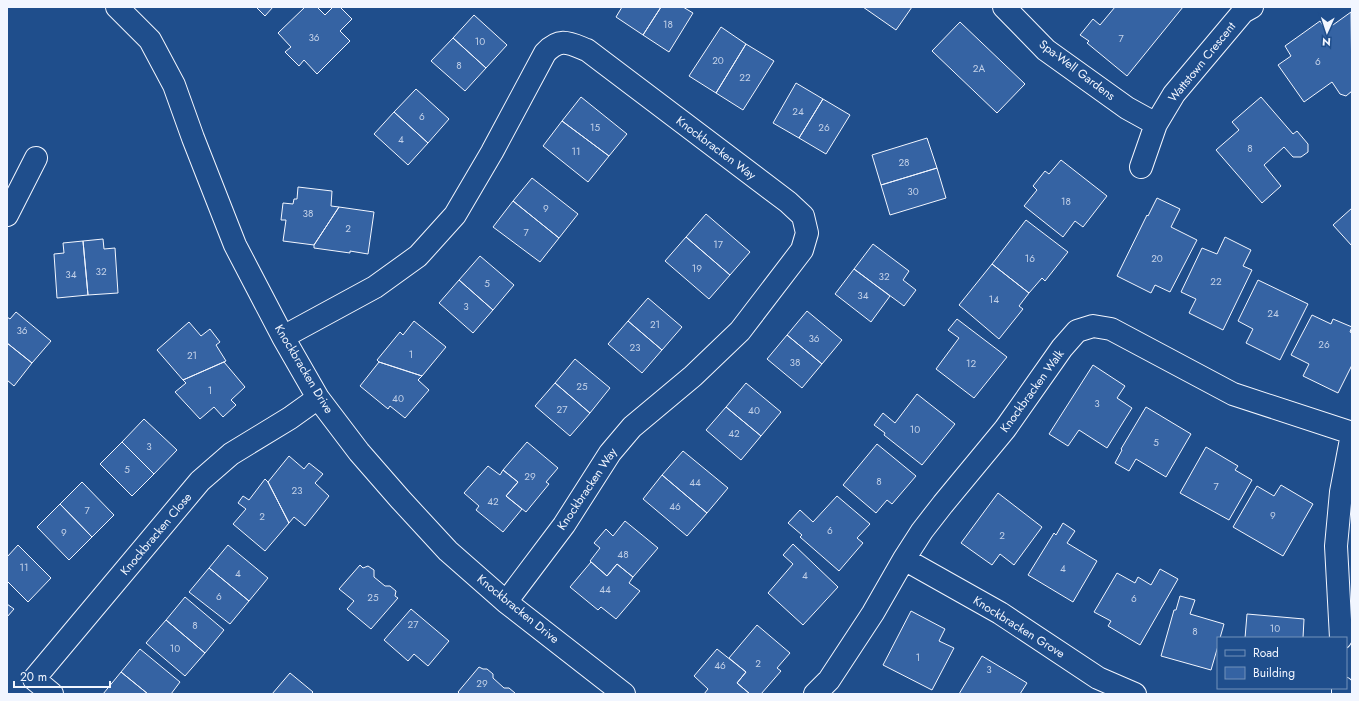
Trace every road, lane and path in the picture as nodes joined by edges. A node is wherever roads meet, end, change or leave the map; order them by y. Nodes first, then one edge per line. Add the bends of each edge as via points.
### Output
1 (117, 7) edge
2 (1004, 7) edge
3 (1252, 7) edge
4 (1156, 124) junction
5 (36, 158) dead end
6 (1141, 167) dead end
7 (7, 215) edge
8 (283, 337) junction
9 (318, 398) junction
10 (1352, 434) edge
11 (904, 559) junction
12 (506, 602) junction
13 (1341, 637) edge
14 (52, 694) edge
15 (624, 694) edge
16 (816, 694) edge
17 (1135, 694) edge

1 - 8 street, Knockbracken Drive via 150,40 174,85 235,245
2 - 4 street, Spa-Well Gardens via 1046,50 1127,108
3 - 4 street, Wattstown Crescent via 1243,12 1174,94
4 - 6 street, Wattstown Crescent
5 - 7 street
8 - 9 street, Knockbracken Drive
8 - 12 street, Knockbracken Way via 375,287 418,256 455,215 545,53 552,46 566,42 587,50 803,216 807,233 802,250 740,331 623,437 564,525
9 - 12 street, Knockbracken Drive via 359,452 405,505 448,551
9 - 14 street, Knockbracken Close via 230,454 200,481 34,679
10 - 11 street, Knockbracken Walk via 1233,394 1111,329 1093,326 1077,331 1062,348 1005,429 922,531
10 - 13 street via 1341,492 1336,546
11 - 16 street, Knockbracken Walk via 829,680
11 - 17 street, Knockbracken Grove via 1000,613 1098,678
12 - 15 street, Knockbracken Drive

